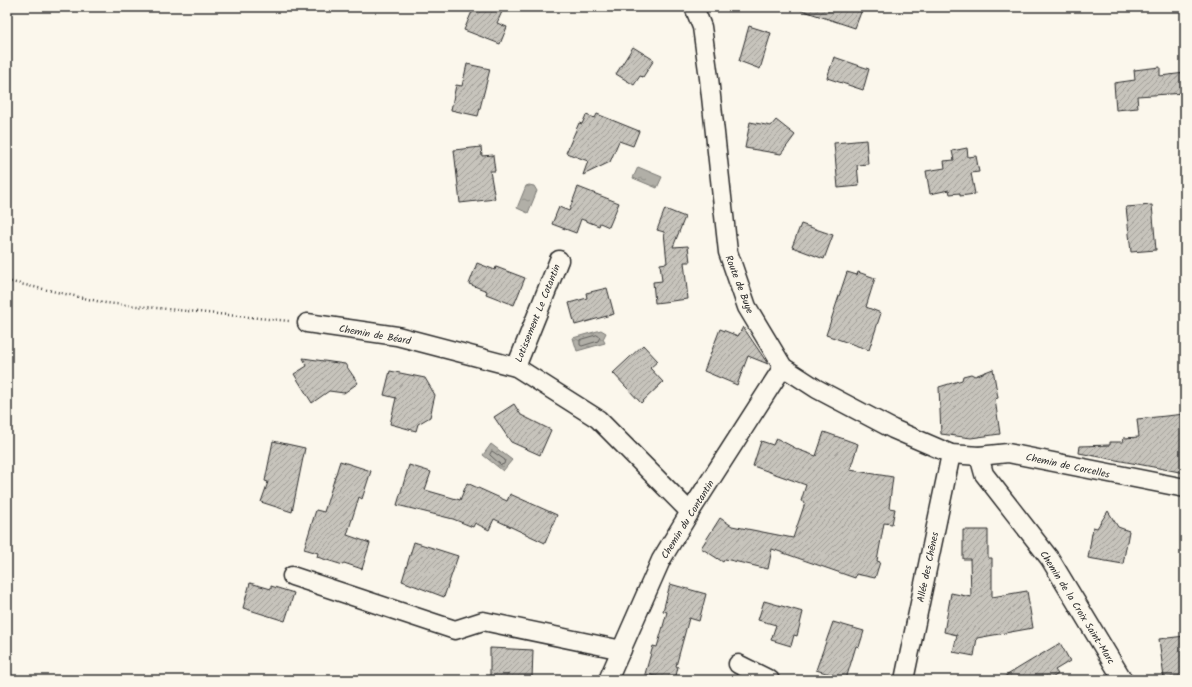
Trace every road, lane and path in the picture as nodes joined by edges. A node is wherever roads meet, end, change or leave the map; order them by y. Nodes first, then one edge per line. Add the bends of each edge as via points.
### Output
1 (694, 7) edge
2 (559, 260) dead end
3 (7, 281) edge
4 (307, 323) joint
5 (516, 367) junction
6 (783, 367) junction
7 (951, 454) junction
8 (979, 456) junction
9 (1185, 488) edge
10 (690, 512) junction
11 (292, 576) dead end
12 (622, 650) junction
13 (738, 664) dead end
14 (608, 680) edge
15 (770, 680) edge
16 (904, 680) edge
17 (1123, 680) edge

1 - 6 street, Route de Buye via 702,27 728,252 747,307
2 - 5 street, Lotissement Le Cotantin
3 - 4 path via 106,303
4 - 5 street, Chemin de Béard via 397,336
5 - 10 street, Chemin de Béard via 598,419
6 - 7 street, Route de Buye via 817,389 893,429
6 - 10 street, Chemin du Contantin
7 - 8 street, Chemin de Corcelles
7 - 16 street, Allée des Chênes
8 - 9 street, Chemin de Corcelles via 1008,453
8 - 17 street, Chemin de la Croix Saint-Marc via 984,474 1050,559
10 - 12 street, Chemin du Contantin via 661,560
11 - 12 street via 455,630 482,621
12 - 14 street, Chemin du Contantin
13 - 15 street

